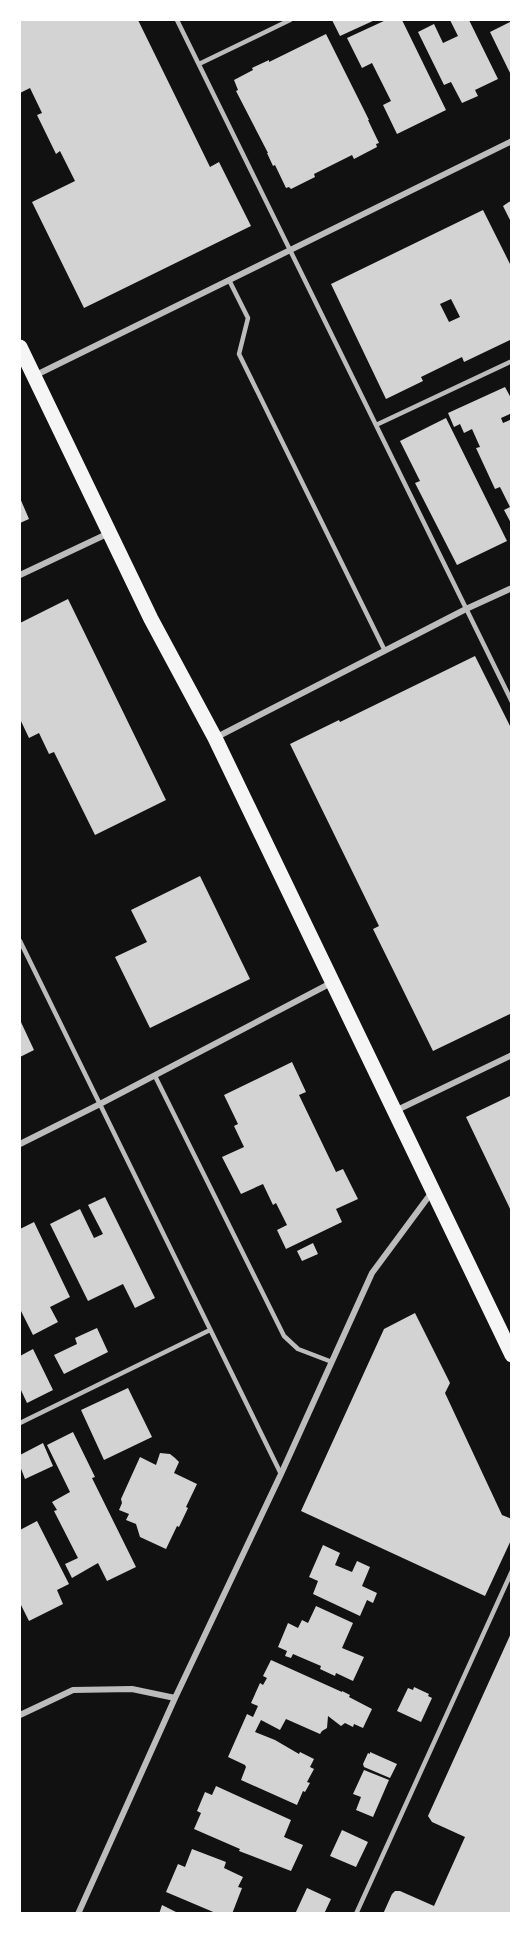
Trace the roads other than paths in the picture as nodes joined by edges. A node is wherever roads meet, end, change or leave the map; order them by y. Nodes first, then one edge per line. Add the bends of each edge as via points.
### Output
1 (177, 20) edge
2 (290, 20) edge
3 (199, 63) junction
4 (512, 141) edge
5 (290, 250) junction
6 (229, 280) junction
7 (20, 347) edge
8 (512, 361) edge
9 (34, 376) junction
10 (376, 425) junction
11 (110, 532) junction
12 (20, 575) edge
13 (512, 588) edge
14 (466, 609) junction
15 (385, 651) junction
16 (512, 702) edge
17 (215, 738) junction
18 (20, 941) edge
19 (332, 983) junction
20 (512, 1054) edge
21 (155, 1076) junction
22 (100, 1104) junction
23 (394, 1112) junction
24 (20, 1144) edge
25 (432, 1191) junction
26 (210, 1330) junction
27 (512, 1355) edge
28 (332, 1362) junction
29 (20, 1423) edge
30 (281, 1474) junction
31 (512, 1571) edge
32 (175, 1698) junction
33 (20, 1715) edge
34 (78, 1914) edge
35 (356, 1914) edge

1 - 3 lane
2 - 3 lane
3 - 5 lane
4 - 5 street
5 - 6 street
5 - 10 lane
6 - 9 street
6 - 15 lane via 248,318 239,354
7 - 9 main road
8 - 10 lane
9 - 11 main road
10 - 14 lane
11 - 12 street
11 - 17 main road via 151,620
13 - 14 street
14 - 15 street
14 - 16 lane
15 - 17 street
17 - 19 main road
18 - 22 lane
19 - 21 street
19 - 23 main road
20 - 23 street
21 - 22 street
21 - 28 lane via 284,1336 298,1349
22 - 24 street
22 - 26 lane
23 - 25 main road
25 - 27 main road
25 - 28 street via 372,1273
26 - 29 lane
26 - 30 lane
28 - 30 street
30 - 32 street
31 - 35 lane
32 - 33 street via 132,1689 73,1690
32 - 34 street

